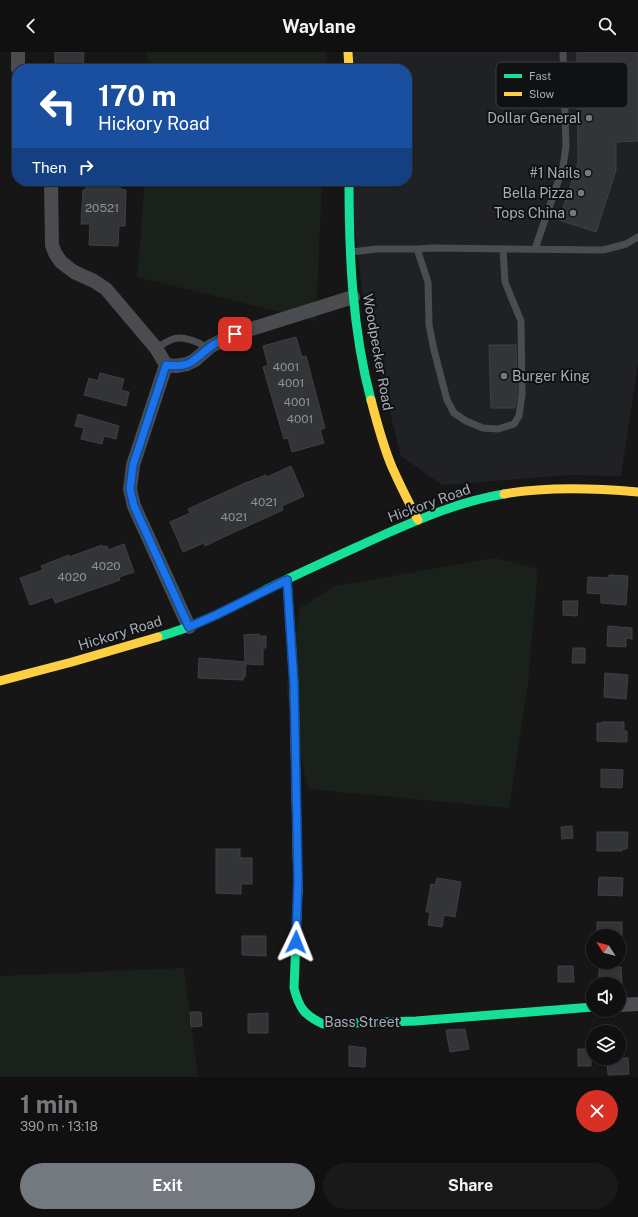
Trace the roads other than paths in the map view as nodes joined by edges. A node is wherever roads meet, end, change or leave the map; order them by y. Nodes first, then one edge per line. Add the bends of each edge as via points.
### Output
1 (18, 52) edge
2 (348, 52) edge
3 (563, 52) edge
4 (563, 62) edge
5 (18, 64) edge
6 (349, 64) edge
7 (565, 108) edge
8 (51, 186) edge
9 (349, 186) edge
10 (638, 237) edge
11 (417, 249) junction
12 (503, 249) junction
13 (535, 249) junction
14 (350, 253) junction
15 (353, 297) junction
16 (156, 348) junction
17 (208, 349) junction
18 (166, 365) junction
19 (638, 492) edge
20 (418, 520) junction
21 (287, 580) junction
22 (189, 627) junction
23 (0, 681) edge
24 (638, 1004) edge
25 (626, 1005) edge
26 (586, 1008) edge

1 - 5 street
2 - 6 main road
3 - 4 lane
7 - 13 lane via 566,146 563,167
8 - 16 street via 52,245 55,254 74,272 106,289
9 - 14 main road, Woodpecker Road
10 - 13 lane via 626,244 603,250
11 - 12 lane
11 - 12 lane via 428,282 429,325 447,400 454,413 483,428 498,429 514,424 519,416 522,395 521,321 505,282
11 - 14 lane via 377,249
12 - 13 lane
14 - 15 main road, Woodpecker Road
15 - 17 street via 235,334
15 - 20 main road, Woodpecker Road via 362,360 375,419 390,460
16 - 17 lane via 181,337 202,344
16 - 18 street
17 - 18 street via 188,364
18 - 22 street via 133,465 130,489 134,506
19 - 20 main road, Hickory Road via 582,489 502,494 471,500
20 - 21 main road, Hickory Road via 343,552
21 - 22 main road, Hickory Road
21 - 26 main road, Bass Street via 294,684 298,880 294,988 297,1001 304,1013 323,1024 416,1021
22 - 23 main road, Hickory Road
24 - 25 street

